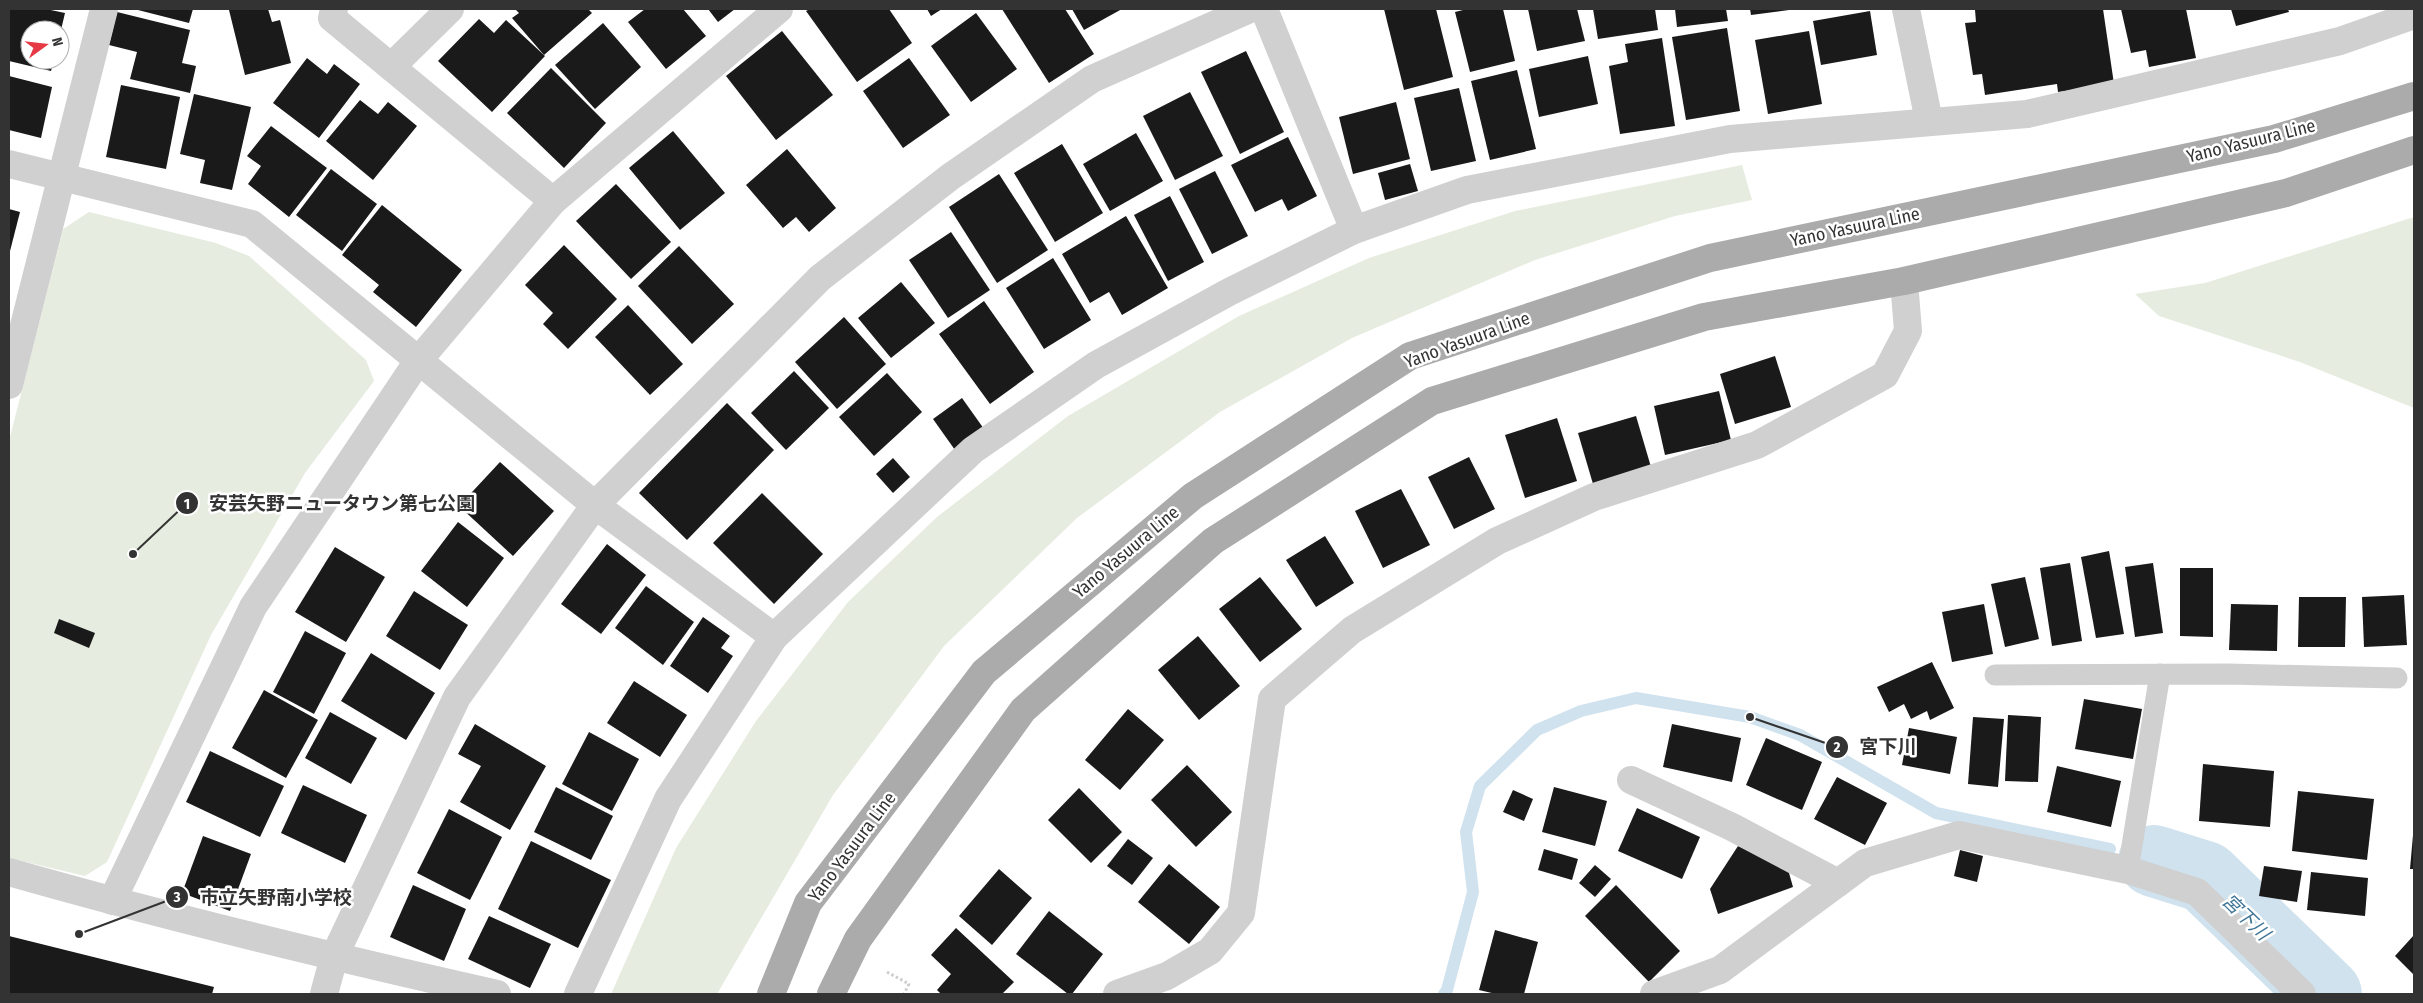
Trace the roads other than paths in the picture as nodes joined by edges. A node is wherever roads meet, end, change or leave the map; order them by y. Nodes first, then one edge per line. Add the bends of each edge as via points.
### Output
1 (104, 9) edge
2 (334, 9) edge
3 (450, 9) edge
4 (778, 9) edge
5 (1250, 9) edge
6 (1264, 9) edge
7 (1906, 9) edge
8 (2414, 15) edge
9 (390, 67) junction
10 (2414, 96) edge
11 (1929, 121) junction
12 (2414, 150) edge
13 (9, 164) edge
14 (62, 178) junction
15 (553, 201) junction
16 (1354, 230) junction
17 (1904, 281) junction
18 (418, 360) junction
19 (9, 385) edge
20 (595, 505) junction
21 (774, 637) junction
22 (2160, 674) junction
23 (1995, 675) dead end
24 (2397, 678) dead end
25 (1631, 780) dead end
26 (2128, 870) junction
27 (9, 872) edge
28 (1838, 883) junction
29 (112, 901) junction
30 (334, 957) junction
31 (324, 994) edge
32 (496, 994) edge
33 (578, 994) edge
34 (771, 994) edge
35 (831, 994) edge
36 (1117, 994) edge
37 (1654, 994) edge
38 (2302, 994) edge

1 - 14 street
2 - 9 street via 332,18
3 - 9 street
4 - 15 street
5 - 20 street via 1092,79 950,177 820,278
6 - 16 street
7 - 11 street
8 - 11 street via 2340,40 2027,114
9 - 15 street
10 - 34 main road, Yano Yasuura Line via 2274,139 1710,258 1410,356 1193,496 984,672 808,903
11 - 16 street via 1730,139 1467,190
12 - 17 main road via 2286,193
13 - 14 street
14 - 18 street via 252,224
14 - 19 street
15 - 18 street
16 - 21 street via 1228,292 1096,365 973,450
17 - 35 main road via 1704,316 1432,402 1213,541 1023,710 858,939
17 - 36 street via 1908,331 1885,375 1757,445 1594,497 1497,541 1352,630 1272,699 1240,913 1210,952 1166,976
18 - 20 street
18 - 29 street via 253,607
20 - 21 street
20 - 30 street via 457,697
21 - 33 street via 668,799
22 - 23 lane
22 - 24 lane
22 - 26 lane
25 - 28 street via 1732,827
26 - 28 street via 1959,836 1865,863
26 - 38 street via 2197,892
27 - 29 street
28 - 37 street via 1720,970
29 - 30 street
30 - 31 street
30 - 32 street

